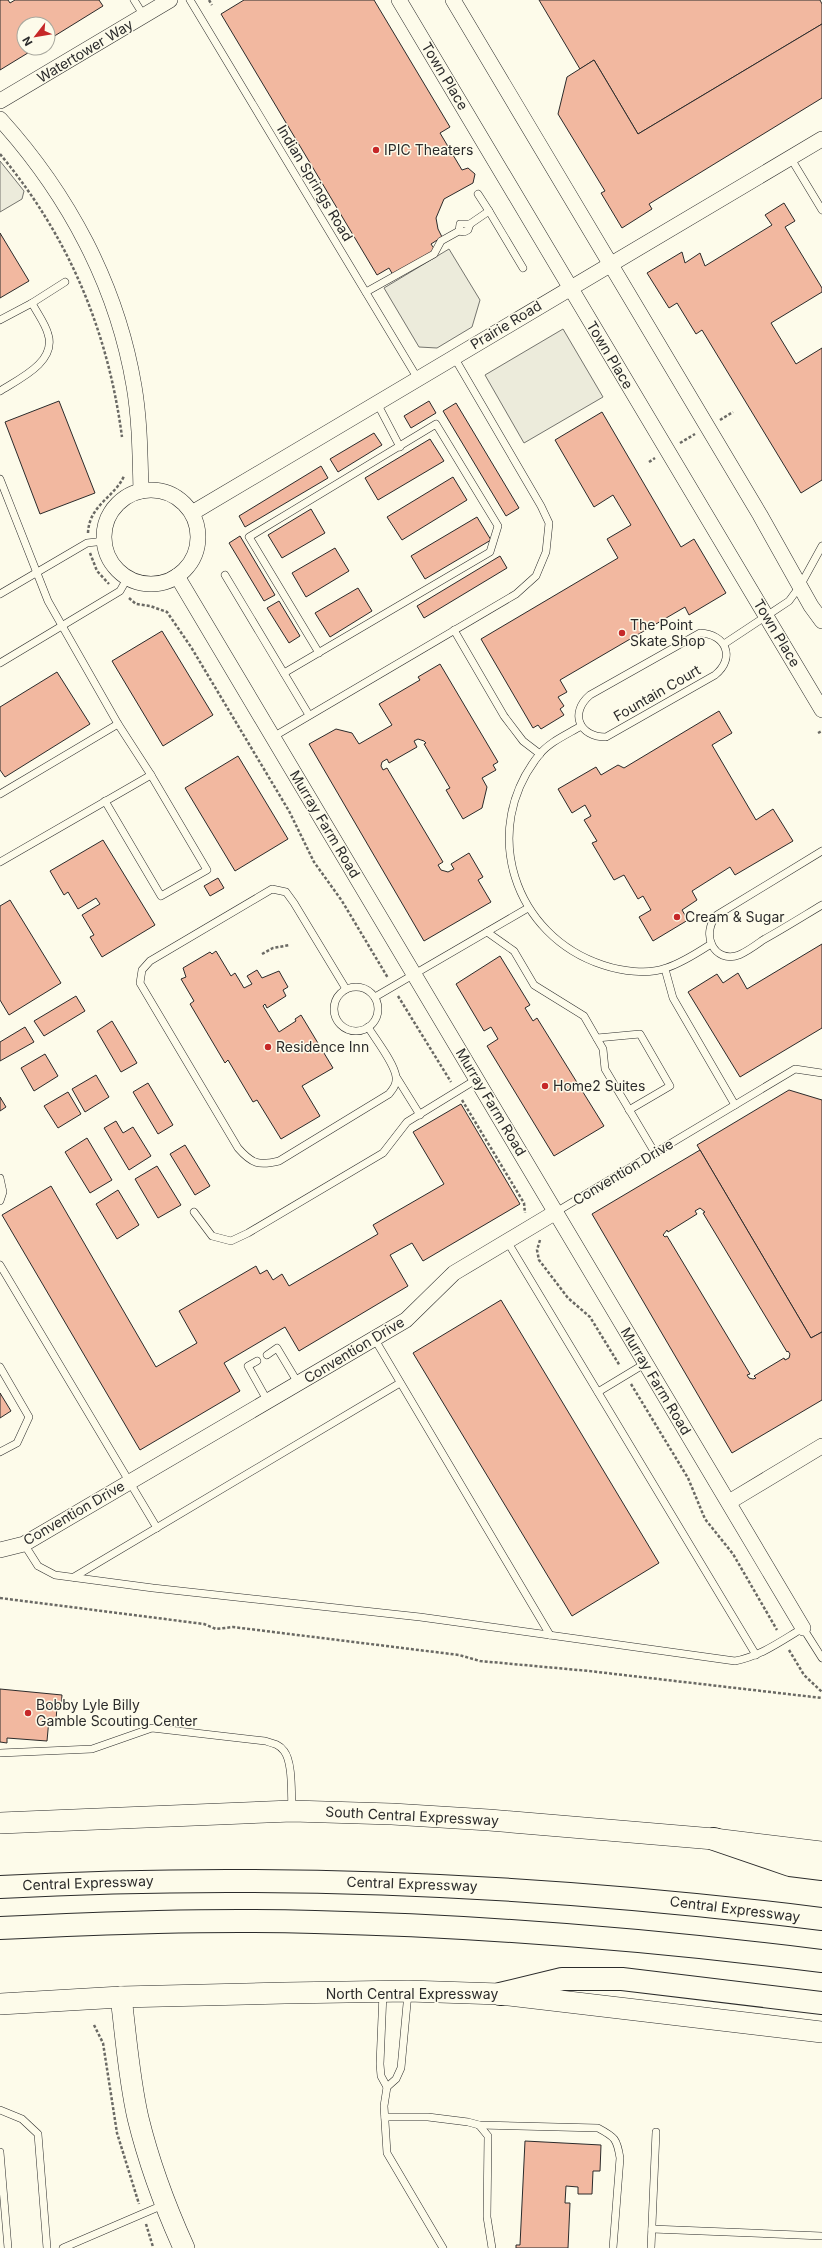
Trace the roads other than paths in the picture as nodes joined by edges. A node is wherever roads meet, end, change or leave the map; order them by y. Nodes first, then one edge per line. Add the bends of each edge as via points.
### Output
1 (134, 0) edge
2 (170, 0) edge
3 (190, 0) edge
4 (399, 0) edge
5 (453, 0) edge
6 (144, 16) junction
7 (0, 101) edge
8 (0, 119) edge
9 (822, 139) edge
10 (790, 157) junction
11 (478, 194) dead end
12 (822, 210) edge
13 (489, 212) junction
14 (610, 263) junction
15 (524, 268) dead end
16 (65, 282) dead end
17 (570, 287) junction
18 (366, 292) junction
19 (32, 303) junction
20 (0, 320) edge
21 (454, 357) junction
22 (418, 379) junction
23 (0, 391) edge
24 (377, 403) junction
25 (400, 446) junction
26 (0, 479) edge
27 (141, 491) junction
28 (192, 513) junction
29 (105, 541) junction
30 (822, 546) edge
31 (37, 572) junction
32 (225, 575) dead end
33 (178, 576) junction
34 (128, 578) junction
35 (800, 586) junction
36 (0, 594) edge
37 (767, 615) junction
38 (822, 621) edge
39 (62, 626) junction
40 (454, 630) junction
41 (724, 644) junction
42 (319, 653) junction
43 (0, 663) edge
44 (284, 673) junction
45 (822, 710) edge
46 (309, 715) junction
47 (118, 724) junction
48 (581, 726) junction
49 (273, 737) junction
50 (540, 754) junction
51 (151, 775) junction
52 (0, 794) edge
53 (105, 801) junction
54 (822, 851) edge
55 (0, 862) edge
56 (822, 905) edge
57 (528, 908) junction
58 (487, 932) junction
59 (711, 944) junction
60 (665, 969) junction
61 (414, 974) junction
62 (346, 989) junction
63 (375, 997) junction
64 (368, 1027) junction
65 (597, 1038) junction
66 (822, 1073) edge
67 (396, 1078) junction
68 (477, 1079) junction
69 (735, 1105) junction
70 (629, 1110) junction
71 (420, 1115) junction
72 (655, 1153) junction
73 (0, 1178) edge
74 (0, 1201) edge
75 (194, 1212) dead end
76 (556, 1212) junction
77 (507, 1241) junction
78 (0, 1265) edge
79 (374, 1338) junction
80 (267, 1355) dead end
81 (257, 1361) dead end
82 (646, 1363) junction
83 (0, 1367) edge
84 (298, 1383) junction
85 (400, 1383) junction
86 (598, 1392) junction
87 (267, 1400) junction
88 (822, 1446) edge
89 (0, 1452) edge
90 (129, 1481) junction
91 (729, 1502) junction
92 (157, 1528) junction
93 (24, 1544) junction
94 (0, 1550) edge
95 (74, 1577) junction
96 (803, 1628) junction
97 (550, 1635) junction
98 (756, 1655) junction
99 (822, 1658) edge
100 (0, 1753) edge
101 (292, 1811) junction
102 (0, 1823) edge
103 (714, 1840) junction
104 (822, 1852) edge
105 (822, 1870) edge
106 (0, 1887) edge
107 (822, 1919) edge
108 (0, 1928) edge
109 (822, 1960) edge
110 (408, 1991) junction
111 (383, 1992) junction
112 (500, 1994) junction
113 (121, 1997) junction
114 (822, 2003) edge
115 (0, 2004) edge
116 (822, 2032) edge
117 (387, 2087) junction
118 (0, 2110) edge
119 (385, 2117) junction
120 (479, 2126) junction
121 (656, 2132) dead end
122 (0, 2152) edge
123 (165, 2204) junction
124 (652, 2229) junction
125 (822, 2236) edge
126 (8, 2248) edge
127 (47, 2248) edge
128 (63, 2248) edge
129 (184, 2248) edge
130 (443, 2248) edge
131 (492, 2248) edge
132 (613, 2248) edge
133 (651, 2248) edge

1 - 6 lane
2 - 6 street, Watertower Way
3 - 18 lane, Indian Springs Road
4 - 17 street, Town Place
5 - 14 street
6 - 7 street, Watertower Way
8 - 27 street via 25,147 56,190 83,235 105,283 122,334 134,385 140,438
9 - 10 street, Prairie Road
10 - 12 lane
10 - 14 street, Prairie Road
11 - 13 lane
13 - 15 lane
13 - 18 lane via 470,224 468,230 459,231 441,241 434,254
14 - 17 street, Prairie Road
14 - 35 street
16 - 19 lane
17 - 21 street, Prairie Road
17 - 37 street, Town Place
18 - 22 lane, Indian Springs Road
19 - 20 lane
19 - 23 lane via 48,335 47,352 38,366
21 - 22 street, Prairie Road
21 - 40 lane via 549,523 546,552 536,576 516,594
22 - 24 street, Prairie Road
24 - 25 lane
24 - 28 street, Prairie Road
25 - 42 lane via 249,537
25 - 42 lane via 436,424 498,526 490,552
26 - 31 lane
27 - 28 street via 156,490 170,494
27 - 29 street via 127,496 115,506 108,519
28 - 33 street via 197,526 198,541 188,567
29 - 31 lane via 87,543
29 - 34 street via 105,549 111,562
30 - 35 lane
31 - 36 lane
31 - 39 lane via 48,601
32 - 44 lane
33 - 34 street via 164,583 149,584
33 - 49 street, Murray Farm Road
34 - 39 lane via 120,591
35 - 37 lane via 789,601
35 - 38 street
37 - 41 lane
37 - 45 street, Town Place
39 - 43 lane
39 - 47 lane
40 - 46 lane
40 - 50 lane via 504,716 522,740
41 - 48 lane via 718,637 700,633 590,695 579,709
41 - 48 lane, Fountain Court via 727,652 722,669 641,718 606,737 596,737
42 - 44 lane
44 - 46 lane
46 - 49 lane
47 - 51 lane
47 - 52 lane
48 - 50 lane
49 - 61 street, Murray Farm Road
50 - 57 lane via 522,781 511,812 509,845 514,878
51 - 53 lane
51 - 53 lane via 207,870 161,896
53 - 55 lane
54 - 59 lane via 717,915 709,928
56 - 59 lane via 740,954 723,955
57 - 58 lane
57 - 60 lane via 544,929 587,960 612,968 638,971
58 - 61 lane
58 - 65 lane via 514,951 534,985 584,1016
59 - 60 lane
60 - 69 lane via 673,998
61 - 63 lane
61 - 68 street, Murray Farm Road
62 - 63 lane via 359,987 371,992
62 - 64 lane via 337,999 335,1006 338,1020 348,1029 362,1030
62 - 67 lane via 286,892 272,889 150,962 142,970 140,983 238,1148 249,1160 264,1165 279,1161 389,1094 395,1087
63 - 64 lane via 377,1017
64 - 67 lane
65 - 70 lane via 603,1049 605,1069
65 - 70 lane via 640,1034 670,1086
66 - 69 lane, Convention Drive via 795,1069
67 - 71 lane
68 - 71 lane
68 - 76 street, Murray Farm Road
69 - 72 lane, Convention Drive
70 - 72 lane
71 - 75 lane via 407,1122 383,1153 231,1241 212,1236
72 - 76 lane, Convention Drive
73 - 74 lane via 3,1192
76 - 77 street, Convention Drive
76 - 82 street, Murray Farm Road
77 - 79 street, Convention Drive via 454,1273 406,1320
77 - 86 lane
78 - 90 lane
79 - 84 street, Convention Drive
79 - 85 lane
80 - 84 lane via 278,1348
81 - 87 lane via 248,1366
82 - 86 lane
82 - 91 street, Murray Farm Road
83 - 89 lane via 29,1417 17,1443
84 - 87 street, Convention Drive
85 - 92 lane
85 - 97 lane
86 - 98 lane
87 - 90 street, Convention Drive
88 - 91 street
90 - 92 lane
90 - 93 street, Convention Drive
91 - 96 street, Murray Farm Road
92 - 95 lane
93 - 94 street, Convention Drive
93 - 95 lane via 38,1566 55,1575
95 - 97 lane via 420,1617
96 - 98 lane
96 - 99 lane
97 - 98 lane via 735,1661
100 - 101 lane via 92,1749 152,1728 264,1741 277,1745 284,1750 288,1758
101 - 102 main road, South Central Expressway
101 - 103 main road, South Central Expressway via 489,1820
103 - 104 main road, South Central Expressway
103 - 105 highway via 790,1865
106 - 107 highway, Central Expressway via 179,1880 416,1883 612,1896
108 - 109 highway via 139,1922 432,1925 732,1949
110 - 111 main road, North Central Expressway
110 - 112 main road, North Central Expressway
110 - 117 lane via 400,2068 396,2079
111 - 113 main road, North Central Expressway
111 - 117 lane via 380,2064 381,2076
112 - 114 highway via 562,1979 622,1979
112 - 116 main road, North Central Expressway
113 - 115 main road, North Central Expressway
113 - 123 main road via 138,2118
117 - 119 lane
118 - 127 lane via 22,2119 38,2134
119 - 120 lane via 428,2117 468,2122
119 - 130 lane via 388,2153
120 - 131 lane via 488,2136 487,2217
120 - 132 lane via 598,2128 612,2135 618,2144 620,2158
121 - 124 lane
122 - 126 lane
123 - 128 lane
123 - 129 main road
124 - 125 lane
124 - 133 lane

